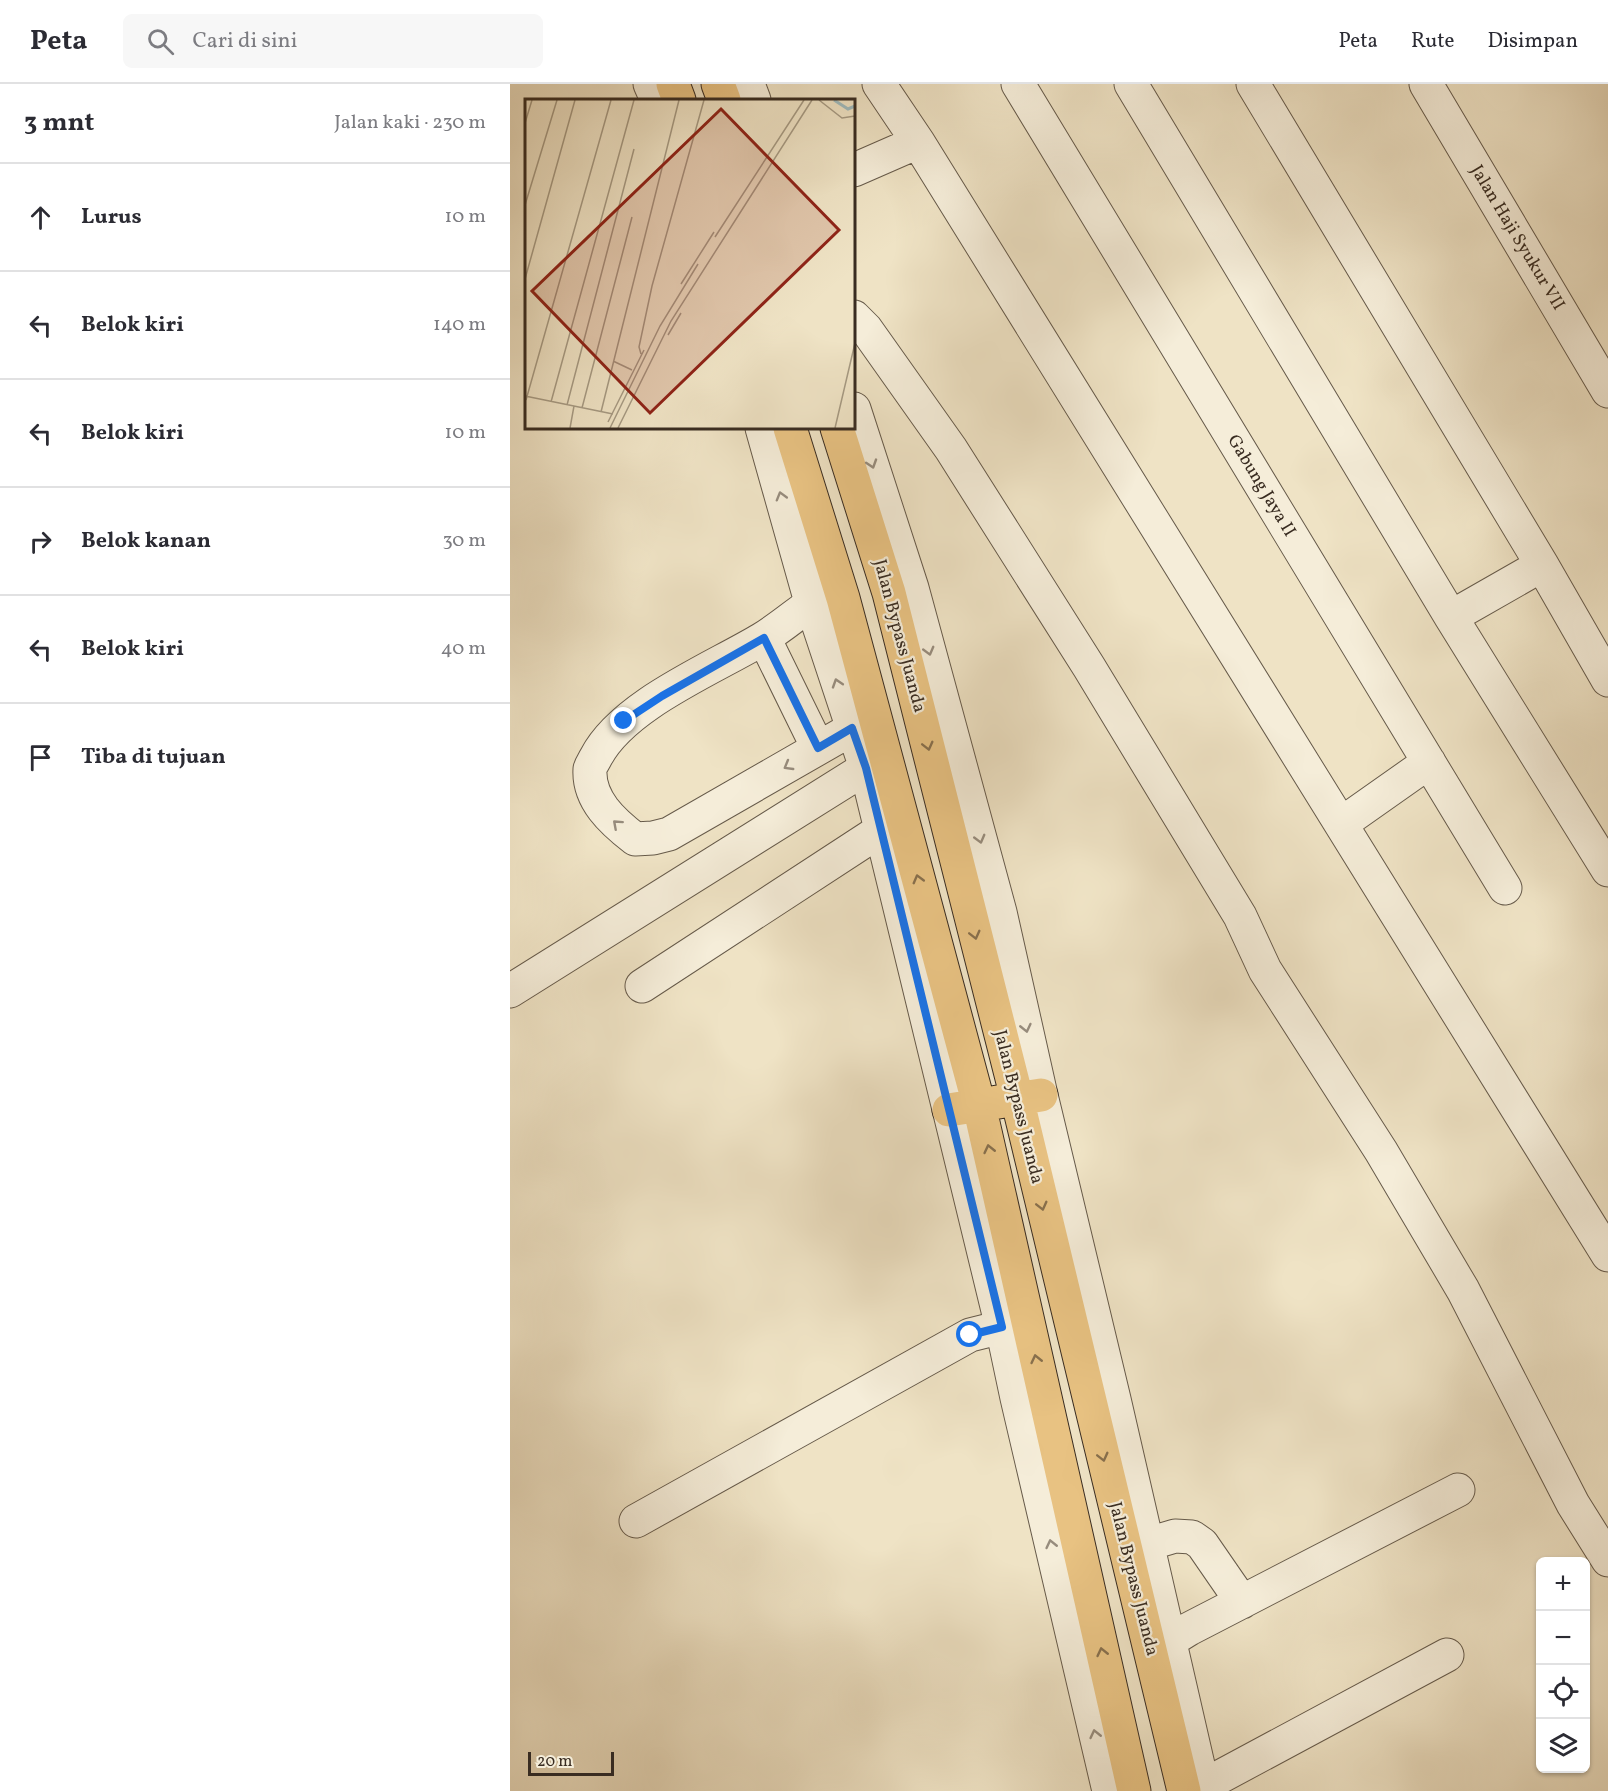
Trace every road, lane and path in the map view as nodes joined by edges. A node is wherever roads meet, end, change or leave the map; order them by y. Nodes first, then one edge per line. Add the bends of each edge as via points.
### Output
1 (650, 84) edge
2 (672, 84) edge
3 (718, 84) edge
4 (748, 84) edge
5 (879, 84) edge
6 (1018, 84) edge
7 (1131, 84) edge
8 (1253, 84) edge
9 (1426, 84) edge
10 (657, 99) edge
11 (679, 99) edge
12 (724, 99) edge
13 (754, 99) edge
14 (918, 142) junction
15 (855, 170) edge
16 (855, 318) edge
17 (1608, 391) edge
18 (855, 412) edge
19 (762, 429) edge
20 (790, 429) edge
21 (837, 429) edge
22 (1542, 565) junction
23 (840, 586) junction
24 (811, 602) junction
25 (1451, 617) junction
26 (764, 638) junction
27 (1608, 680) edge
28 (864, 722) junction
29 (818, 748) junction
30 (1429, 762) junction
31 (876, 764) junction
32 (1341, 824) junction
33 (881, 830) junction
34 (1608, 870) edge
35 (1505, 888) dead end
36 (642, 986) dead end
37 (510, 991) edge
38 (1029, 1097) junction
39 (964, 1108) junction
40 (1608, 1255) edge
41 (1002, 1327) junction
42 (1030, 1394) junction
43 (1458, 1490) dead end
44 (636, 1521) dead end
45 (1137, 1548) junction
46 (1608, 1560) edge
47 (1242, 1602) junction
48 (1168, 1642) junction
49 (1447, 1655) dead end
50 (1197, 1789) edge
51 (1109, 1791) edge
52 (1134, 1791) edge

1 - 10 street
2 - 11 highway
3 - 12 highway
4 - 13 street
5 - 14 street
6 - 30 street, Gabung Jaya II
7 - 25 street
8 - 22 street
9 - 17 street, Jalan Haji Syukur VII
14 - 15 street
14 - 32 street
16 - 46 street via 951,449 1240,916 1265,970 1381,1151 1463,1290 1573,1504
18 -> 38 street via 915,599 1000,912
24 -> 19 street
20 - 23 highway, Jalan Bypass Juanda
21 -> 38 highway, Jalan Bypass Juanda via 889,592
22 - 25 street
22 - 27 street
23 - 24 street
23 - 28 highway, Jalan Bypass Juanda
24 - 26 street
28 -> 24 street
25 - 34 street
26 - 29 street
29 -> 26 street via 669,834 653,838 635,839 615,824 593,791 590,768 608,736 624,721
28 - 29 street
28 - 31 highway, Jalan Bypass Juanda
30 - 32 street
30 - 35 street, Gabung Jaya II
31 - 33 street
31 - 37 street
39 -> 31 highway, Jalan Bypass Juanda
32 - 40 street
33 - 36 street
33 - 39 street
38 - 39 highway
38 -> 45 highway, Jalan Bypass Juanda
39 - 41 street
42 -> 39 highway, Jalan Bypass Juanda
41 - 42 street
41 - 44 street via 970,1335
51 -> 42 street
52 -> 42 highway, Jalan Bypass Juanda
43 - 47 street
45 - 47 street via 1175,1536 1192,1537 1202,1544
45 - 48 street
45 - 50 highway, Jalan Bypass Juanda
47 - 48 street
48 - 50 street
49 - 50 street

